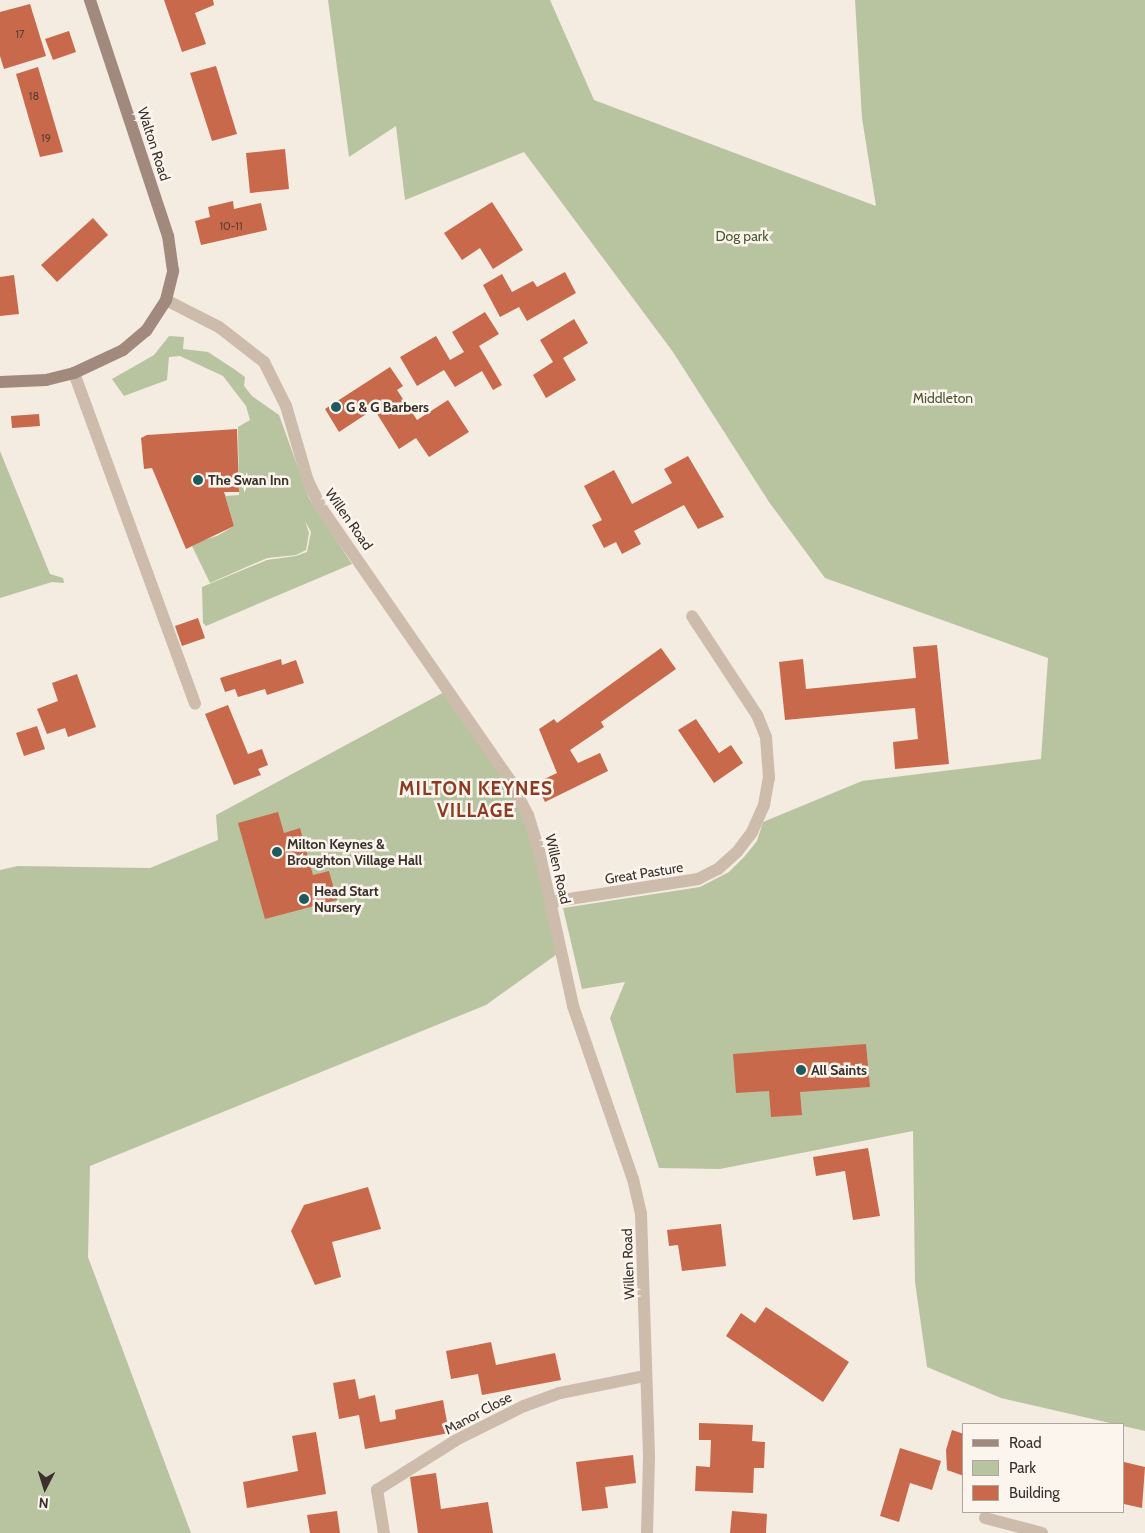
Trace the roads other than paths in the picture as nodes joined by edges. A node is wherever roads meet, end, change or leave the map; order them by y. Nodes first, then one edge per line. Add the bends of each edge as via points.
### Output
1 (90, 0) edge
2 (166, 300) junction
3 (74, 373) junction
4 (0, 382) edge
5 (692, 616) dead end
6 (195, 704) dead end
7 (550, 902) junction
8 (645, 1376) junction
9 (985, 1518) dead end
10 (1015, 1530) edge
11 (384, 1533) edge
12 (646, 1533) edge
13 (1042, 1533) edge

1 - 2 street, Walton Road via 168,236 173,271
2 - 3 street, Walton Road via 146,331 123,350
2 - 7 street, Willen Road via 219,327 264,362 286,406 308,481 320,506 522,800 540,852
3 - 4 street, Walton Road via 46,380
3 - 6 street
5 - 7 street, Great Pasture via 757,715 766,737 769,778 764,805 752,832 738,852 718,869 698,879
7 - 8 street, Willen Road via 573,1006 638,1196 643,1239
8 - 11 street, Manor Close via 560,1393 533,1402 456,1440 377,1490
8 - 12 street, Willen Road via 650,1457
9 - 10 street
10 - 13 street

